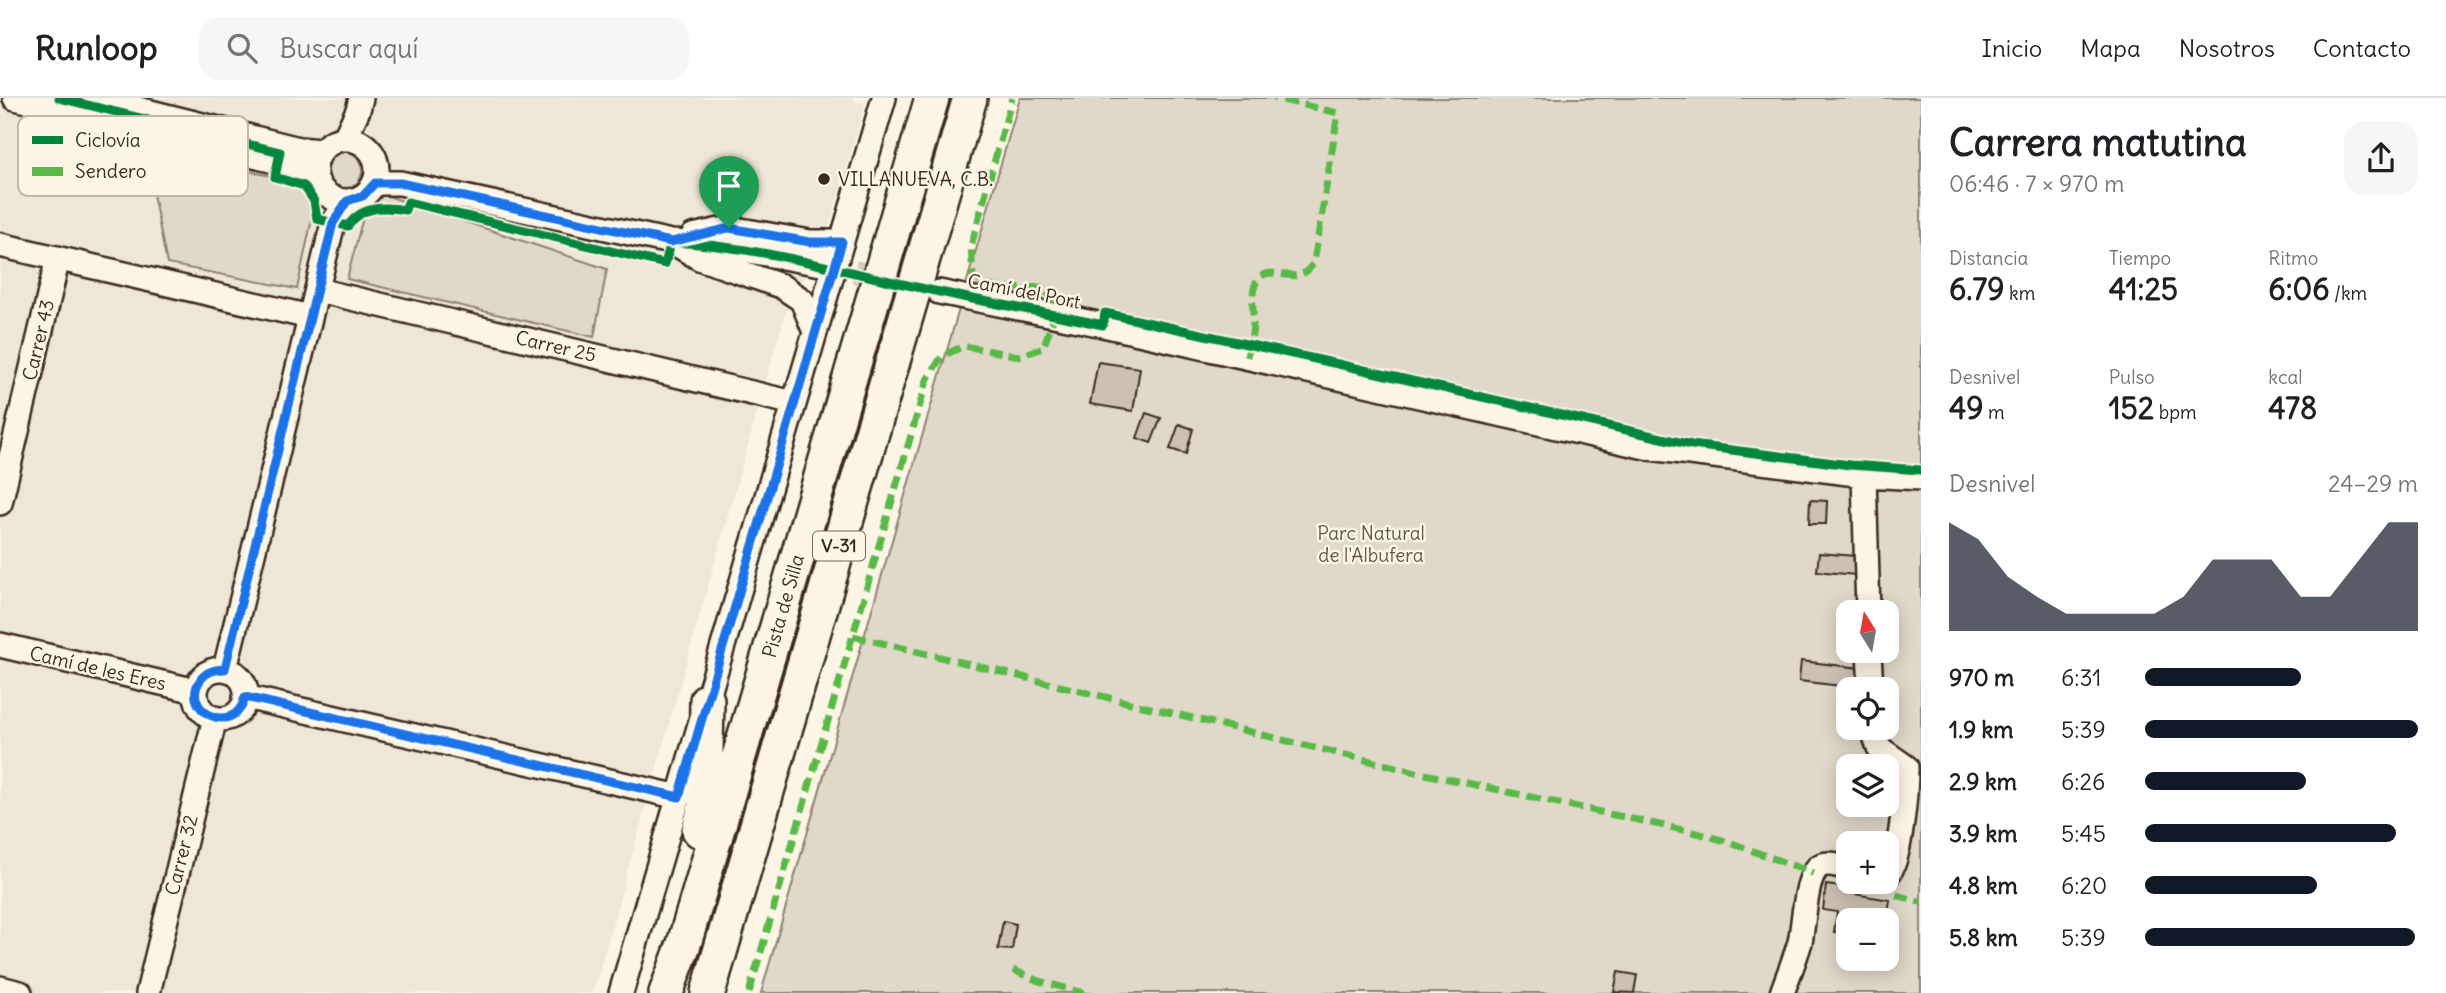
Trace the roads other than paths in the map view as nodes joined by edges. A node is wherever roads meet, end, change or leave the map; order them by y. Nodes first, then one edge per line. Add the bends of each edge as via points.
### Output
1 (15, 98) edge
2 (94, 98) edge
3 (884, 98) edge
4 (932, 98) edge
5 (970, 98) edge
6 (360, 104) edge
7 (89, 116) edge
8 (166, 116) edge
9 (248, 136) edge
10 (354, 141) junction
11 (248, 155) edge
12 (318, 162) junction
13 (376, 174) junction
14 (338, 198) junction
15 (671, 242) junction
16 (842, 242) junction
17 (0, 245) edge
18 (58, 258) junction
19 (821, 264) tunnel mouth
20 (317, 290) junction
21 (939, 292) tunnel mouth
22 (310, 317) junction
23 (815, 332) junction
24 (794, 403) junction
25 (1864, 475) junction
26 (1921, 478) edge
27 (0, 503) edge
28 (1868, 600) edge
29 (0, 645) edge
30 (225, 669) junction
31 (196, 691) junction
32 (245, 697) junction
33 (707, 700) junction
34 (215, 718) junction
35 (1877, 740) edge
36 (679, 797) junction
37 (1899, 837) edge
38 (1836, 864) edge
39 (0, 988) edge
40 (667, 990) edge
41 (20, 993) edge
42 (148, 993) edge
43 (621, 993) edge
44 (708, 993) edge
45 (1782, 993) edge

1 - 7 street
2 - 8 street
3 - 16 street
4 - 40 highway, Pista de Silla / V-31
5 - 44 highway, Pista de Silla / V-31
6 - 10 street
9 - 12 street via 299,149
10 - 12 street via 327,144
10 - 13 street via 371,150
11 - 12 street via 295,166
12 - 14 street via 319,186
13 - 14 street via 363,196
13 - 15 street
14 - 20 street
15 - 16 street via 729,228 810,242
15 - 19 street via 711,244
15 - 23 street via 699,258 781,286 802,300
16 - 23 street
17 - 18 street
18 - 22 street
18 - 27 street, Carrer 43
20 - 22 street
20 - 24 street, Carrer 25
21 - 25 street, Camí del Port via 1103,324 1650,448
22 - 30 street
23 - 24 street
24 - 33 street
25 - 26 street, Camí del Port
25 - 28 street
29 - 31 street, Camí de les Eres
30 - 31 street via 209,671
30 - 32 street via 244,684
31 - 34 street via 199,706
32 - 34 street via 235,714
32 - 36 street
33 - 36 street
33 - 40 highway via 705,807 669,940
34 - 42 street, Carrer 32
35 - 37 street via 1880,748 1906,767
36 - 43 street
38 - 45 street via 1822,865 1813,873 1800,941
39 - 41 street

